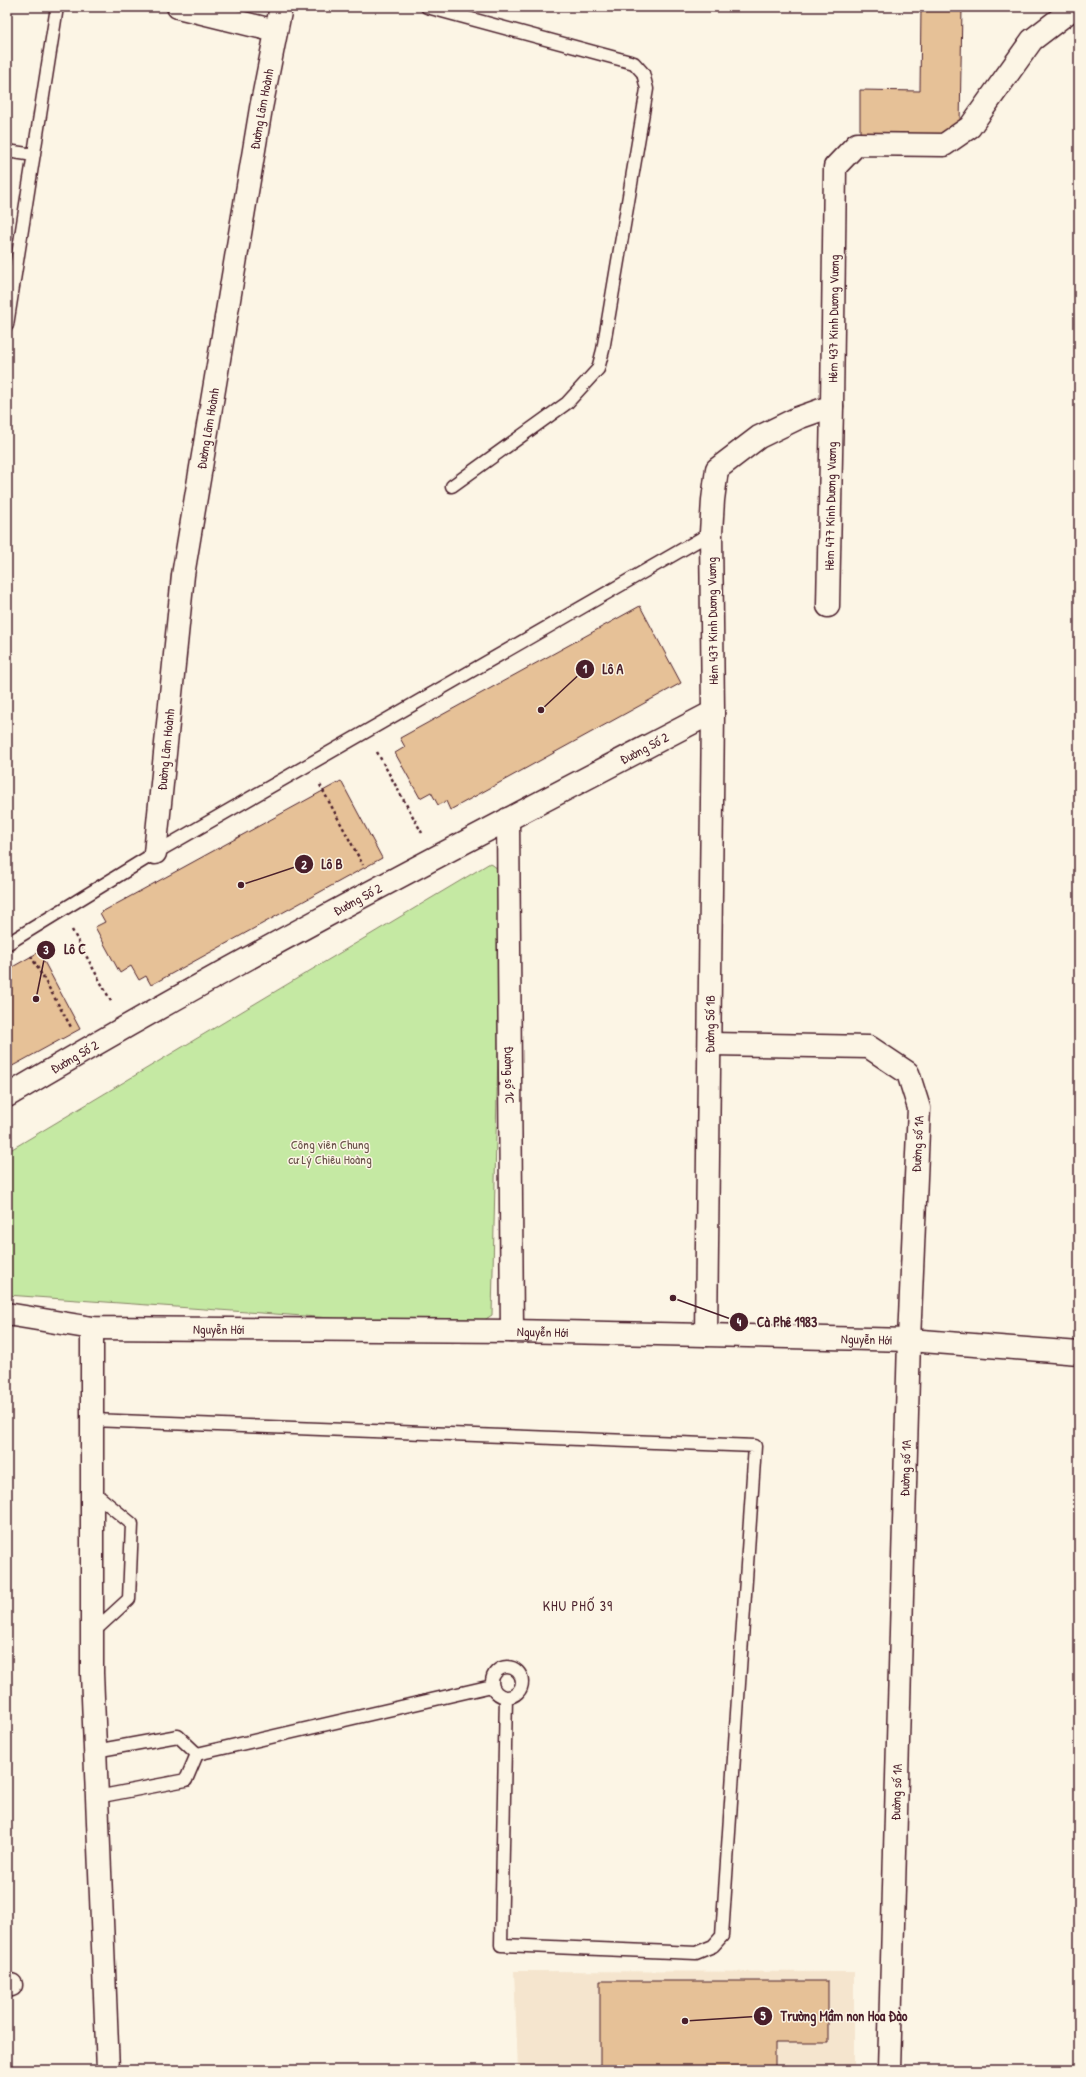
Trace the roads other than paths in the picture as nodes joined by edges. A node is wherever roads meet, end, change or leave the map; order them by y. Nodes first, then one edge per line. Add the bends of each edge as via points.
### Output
1 (57, 7) edge
2 (178, 7) edge
3 (281, 7) edge
4 (427, 7) edge
5 (1075, 7) edge
6 (276, 31) junction
7 (7, 151) edge
8 (34, 156) junction
9 (7, 326) edge
10 (832, 406) junction
11 (452, 486) dead end
12 (711, 533) junction
13 (828, 606) dead end
14 (713, 712) junction
15 (508, 819) junction
16 (155, 853) junction
17 (7, 944) edge
18 (711, 1044) junction
19 (7, 1096) edge
20 (7, 1314) edge
21 (92, 1328) junction
22 (512, 1331) junction
23 (706, 1335) junction
24 (909, 1340) junction
25 (1079, 1353) edge
26 (92, 1420) junction
27 (92, 1491) junction
28 (92, 1634) junction
29 (492, 1686) junction
30 (506, 1698) junction
31 (95, 1751) junction
32 (197, 1754) junction
33 (97, 1798) junction
34 (108, 2070) edge
35 (889, 2070) edge

1 - 8 lane
2 - 6 street
3 - 6 street, Đường Lâm Hoành
4 - 11 lane via 634,63 643,73 648,88 598,369 567,403
5 - 10 street, Hẻm 437 Kinh Dương Vương via 1032,40 970,128 944,146 857,144 835,167
6 - 16 street, Đường Lâm Hoành via 183,575
7 - 8 lane
8 - 9 lane
10 - 12 street, Hẻm 437 Kinh Dương Vương via 798,418 759,437 717,469
10 - 13 street, Hẻm 477 Kinh Dương Vương
12 - 14 street, Hẻm 437 Kinh Dương Vương
12 - 16 lane
14 - 15 street, Đường Số 2
14 - 18 street, Đường Số 1B
15 - 19 street, Đường Số 2 via 125,1026
15 - 22 street, Đường số 1C
16 - 17 lane
18 - 23 street, Đường Số 1B
18 - 24 street, Đường số 1A via 869,1047 908,1073 919,1108
20 - 21 street, Nguyễn Hới
21 - 22 street, Nguyễn Hới
21 - 26 street
22 - 23 street, Nguyễn Hới
23 - 24 street, Nguyễn Hới
24 - 25 street, Nguyễn Hới
24 - 35 street, Đường số 1A
26 - 27 street
26 - 30 lane via 755,1446 722,1936 713,1946 696,1953 501,1945
27 - 28 street
27 - 28 lane via 132,1524 129,1599
28 - 31 street
29 - 30 lane via 497,1694
29 - 30 lane via 493,1676 500,1668 516,1670 521,1678 521,1688 515,1695
29 - 32 lane
31 - 32 lane via 178,1736
31 - 33 street
32 - 33 lane via 186,1780
33 - 34 street

